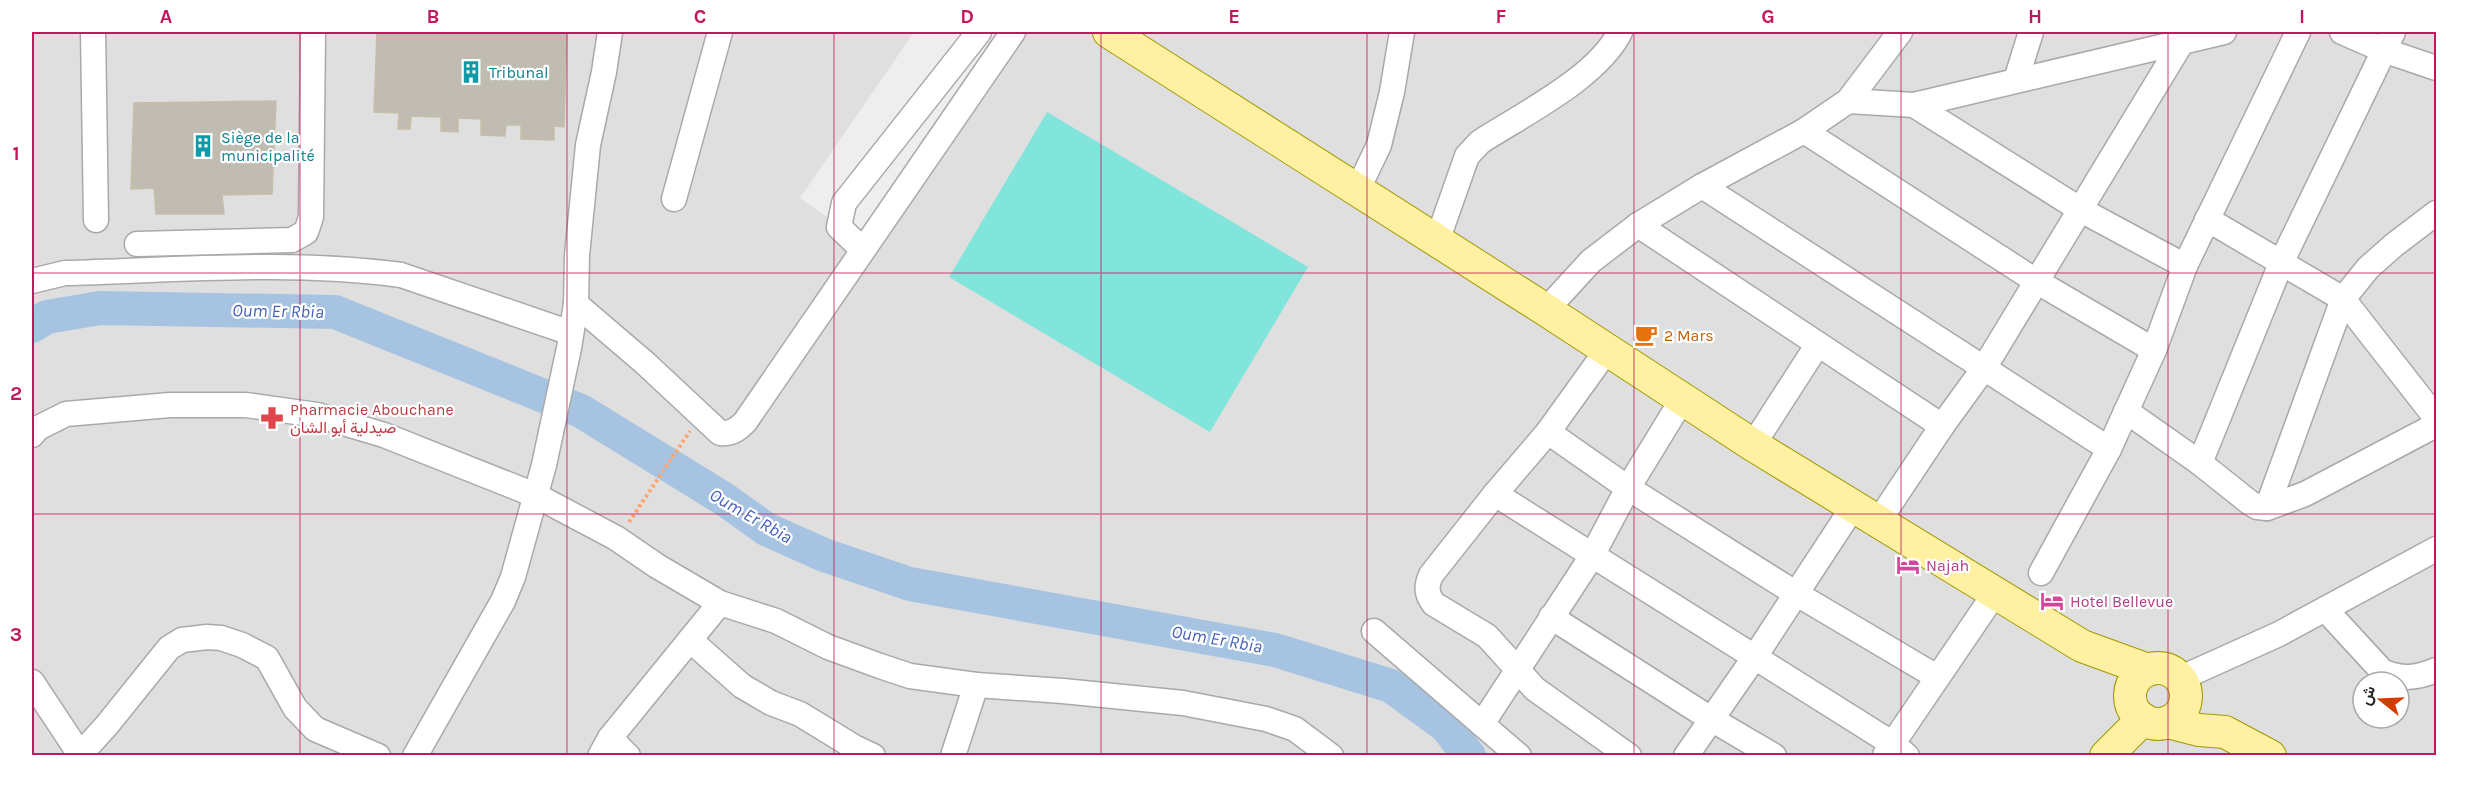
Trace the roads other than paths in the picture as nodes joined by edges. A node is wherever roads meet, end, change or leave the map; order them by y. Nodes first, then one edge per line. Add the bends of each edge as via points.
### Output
1 (93, 32) edge
2 (313, 32) edge
3 (610, 32) edge
4 (720, 32) edge
5 (979, 32) edge
6 (1013, 32) edge
7 (1110, 32) edge
8 (1402, 32) edge
9 (1620, 32) edge
10 (1900, 32) edge
11 (2031, 32) edge
12 (2126, 32) edge
13 (2224, 32) edge
14 (2298, 32) edge
15 (2342, 32) edge
16 (2186, 36) edge
17 (2388, 41) edge
18 (2118, 56) junction
19 (2436, 68) edge
20 (2016, 80) junction
21 (1848, 101) junction
22 (1914, 105) junction
23 (1804, 131) junction
24 (1702, 186) junction
25 (1358, 191) junction
26 (674, 199) dead end
27 (2081, 210) junction
28 (2436, 213) edge
29 (2206, 219) junction
30 (96, 220) dead end
31 (1638, 225) junction
32 (1437, 241) junction
33 (137, 244) dead end
34 (864, 250) junction
35 (2282, 261) junction
36 (2185, 266) junction
37 (32, 281) edge
38 (2036, 281) junction
39 (2343, 299) junction
40 (576, 304) junction
41 (1546, 310) junction
42 (570, 341) junction
43 (1818, 344) junction
44 (1607, 350) junction
45 (2154, 350) junction
46 (1984, 368) junction
47 (1683, 398) junction
48 (2127, 411) junction
49 (2436, 418) edge
50 (2436, 425) edge
51 (1942, 426) junction
52 (1548, 432) junction
53 (32, 435) edge
54 (1753, 445) junction
55 (2109, 449) junction
56 (2200, 463) junction
57 (1628, 488) junction
58 (1495, 494) junction
59 (535, 495) junction
60 (2267, 508) junction
61 (1866, 514) junction
62 (2436, 549) edge
63 (1592, 556) junction
64 (2041, 573) dead end
65 (1794, 593) junction
66 (1995, 593) junction
67 (720, 603) junction
68 (2325, 609) junction
69 (1551, 617) junction
70 (1374, 631) dead end
71 (690, 640) junction
72 (2082, 646) junction
73 (1754, 658) junction
74 (1518, 670) junction
75 (2148, 670) junction
76 (2436, 670) edge
77 (1937, 677) junction
78 (32, 682) edge
79 (2181, 682) junction
80 (976, 685) junction
81 (2147, 713) junction
82 (1711, 719) junction
83 (1482, 724) junction
84 (605, 747) edge
85 (2244, 747) edge
86 (1895, 752) edge
87 (80, 755) edge
88 (378, 756) edge
89 (415, 756) edge
90 (628, 756) edge
91 (873, 756) edge
92 (953, 756) edge
93 (1331, 756) edge
94 (1520, 756) edge
95 (1629, 756) edge
96 (1686, 756) edge
97 (1774, 756) edge
98 (2106, 756) edge

1 - 30 street
2 - 33 street via 311,217 306,232 292,240
3 - 40 street via 588,145
4 - 26 street
5 - 34 street via 844,203 839,227
6 - 34 street
7 - 25 main road
8 - 25 street via 1379,145
9 - 32 street via 1609,51 1584,74 1479,142 1467,156
10 - 21 street
11 - 20 street
12 - 18 street
13 - 16 street
14 - 29 street
15 - 17 street
16 - 18 street
16 - 27 street
17 - 19 street
17 - 35 street
18 - 20 street
20 - 22 street
21 - 22 street
21 - 23 street
22 - 27 street
23 - 24 street
23 - 38 street
24 - 31 street
24 - 46 street
25 - 32 main road
27 - 36 street
27 - 38 street
28 - 39 street via 2368,268
29 - 35 street
29 - 36 street
31 - 41 street via 1591,261
31 - 43 street
32 - 41 main road
34 - 40 street via 745,422 727,434 720,433
35 - 39 street
35 - 56 street
36 - 45 street
37 - 42 street via 65,273 306,267 376,272 401,275
38 - 45 street
38 - 46 street
39 - 49 street
39 - 60 street
40 - 42 street
41 - 44 main road
42 - 59 street
43 - 51 street
43 - 54 street
44 - 47 main road
44 - 52 street
45 - 48 street
46 - 51 street
46 - 55 street
47 - 54 main road
47 - 57 street
48 - 55 street
48 - 56 street
50 - 60 street via 2305,494
51 - 61 street
52 - 57 street
52 - 58 street
53 - 59 street via 66,414 170,405 246,405 317,415 384,435
54 - 61 main road
55 - 64 street
56 - 60 street via 2249,502
57 - 63 street
57 - 65 street
58 - 63 street
58 - 74 street via 1431,574 1427,591 1434,604 1487,636
59 - 67 street via 616,538
59 - 89 street via 503,602
61 - 65 street
61 - 66 main road
62 - 68 street
63 - 69 street
63 - 73 street
65 - 73 street
65 - 77 street
66 - 72 main road
66 - 77 street
67 - 71 street
67 - 80 street via 776,621 828,647 910,676
68 - 76 street via 2382,671 2408,679
68 - 79 street
69 - 74 street
69 - 82 street
70 - 83 street
71 - 84 street
71 - 91 street via 742,686
72 - 75 main road
72 - 81 main road
73 - 82 street
73 - 86 street
74 - 83 street
74 - 95 street via 1535,689
75 - 79 main road via 2165,669
75 - 81 main road via 2134,681
77 - 86 street
78 - 87 street
79 - 81 main road via 2184,703 2175,718
79 - 85 main road
80 - 92 street
80 - 93 street via 1184,703 1266,718 1295,729
81 - 85 main road
81 - 98 main road
82 - 96 street
82 - 97 street
83 - 94 street
84 - 90 street
87 - 88 street via 169,648 182,640 207,637 242,645 267,658 295,708 315,729

